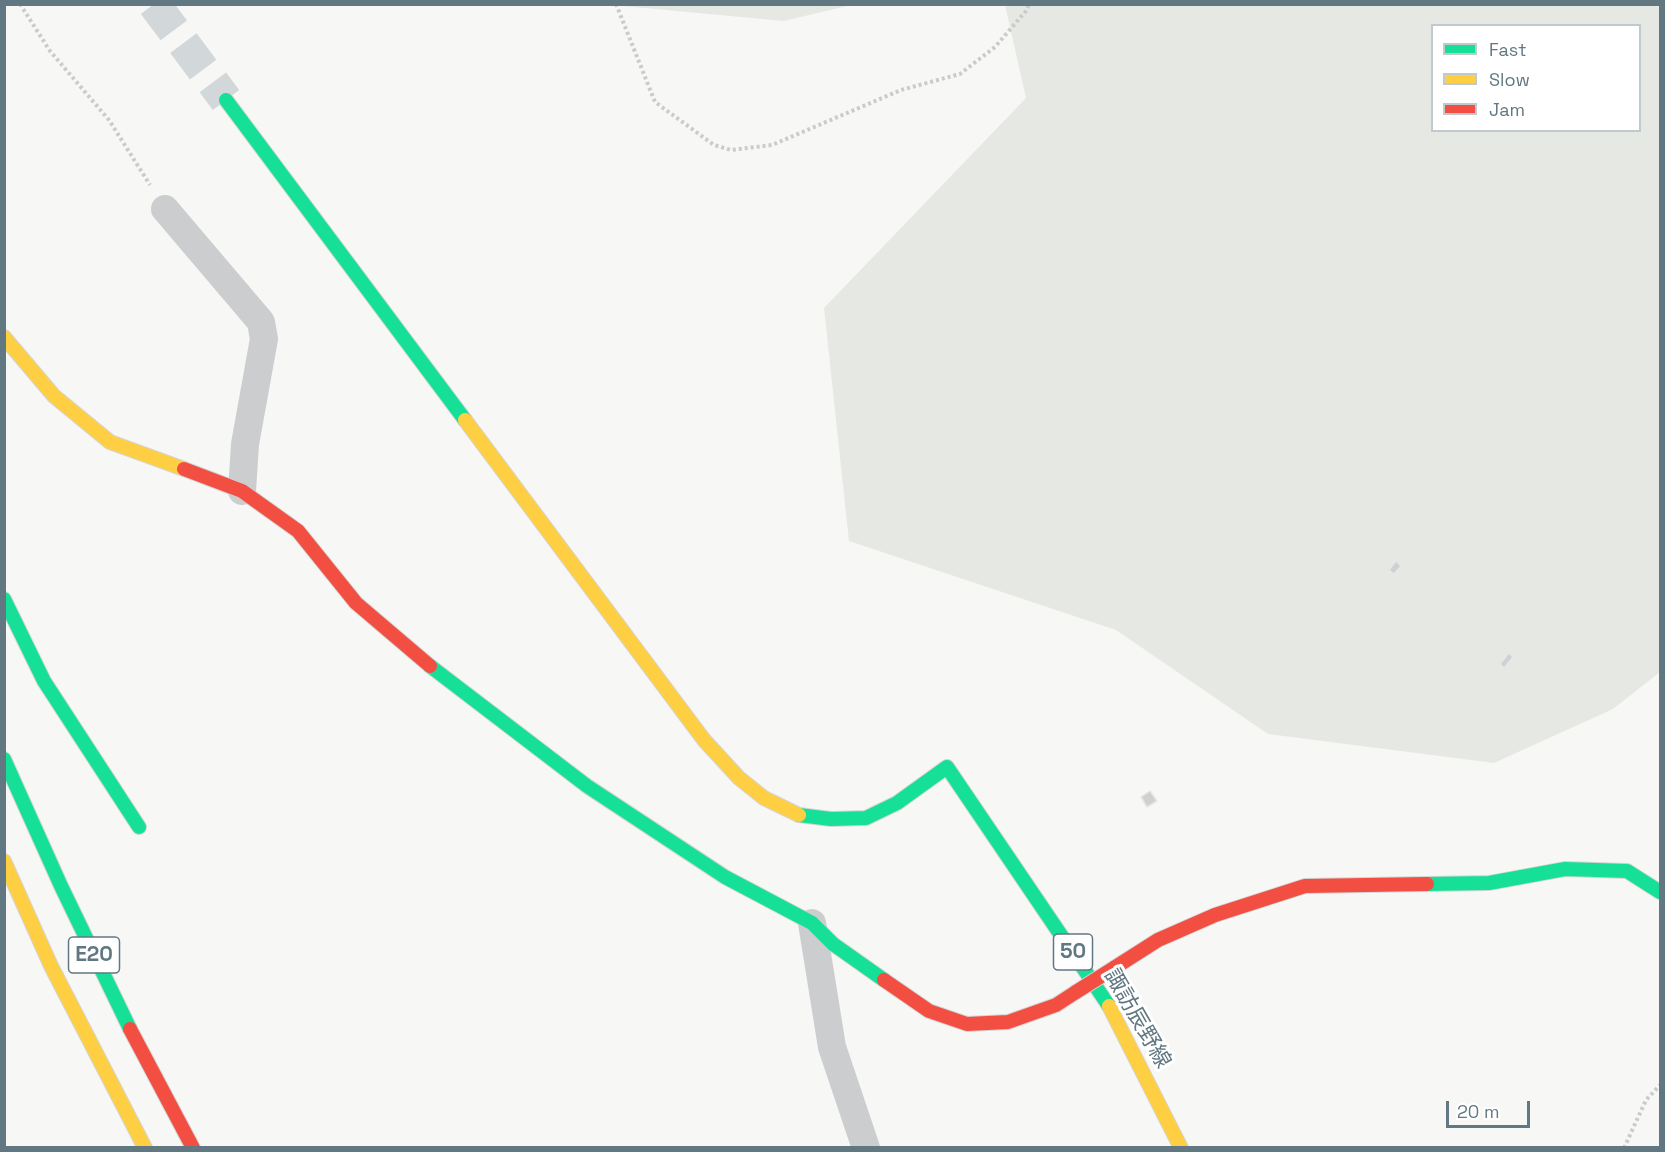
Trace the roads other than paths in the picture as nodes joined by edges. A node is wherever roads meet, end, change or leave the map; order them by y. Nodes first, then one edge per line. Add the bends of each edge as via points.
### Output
1 (226, 100) tunnel mouth
2 (165, 209) road end
3 (4, 337) edge
4 (242, 492) junction
5 (4, 598) edge
6 (4, 759) edge
7 (139, 827) dead end
8 (4, 861) edge
9 (1660, 892) edge
10 (812, 923) junction
11 (145, 1148) edge
12 (193, 1148) edge
13 (866, 1148) edge
14 (1181, 1148) edge

1 - 14 main road, 諏訪辰野線 / 50 via 696,731 740,778 764,798 797,815 866,818 897,803 947,767 1114,1013
2 - 4 street via 261,322 264,339 245,444
3 - 4 main road via 54,396 110,442
4 - 10 main road via 298,531 356,603 432,668 587,786 725,877
5 - 7 main road via 44,681
6 - 12 main road, E20 via 141,1051
8 - 11 main road, E20 via 51,966
9 - 10 main road, bridge via 1627,871 1565,869 1489,883 1305,886 1215,915 1158,940 1056,1005 1008,1022 967,1024 929,1011 833,944
10 - 13 street via 832,1047

